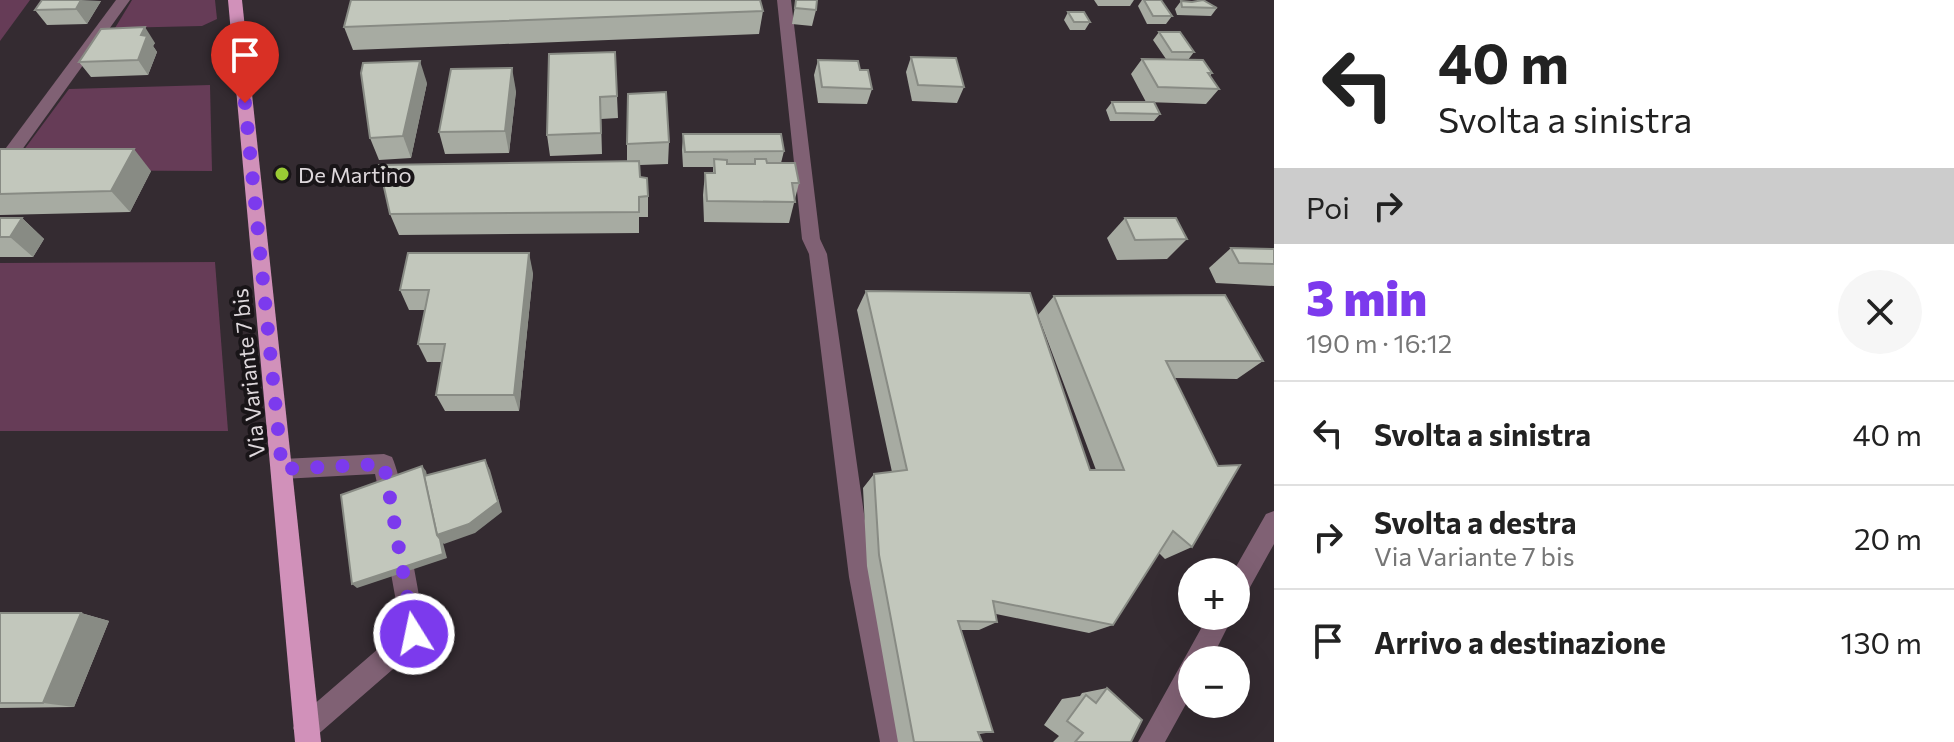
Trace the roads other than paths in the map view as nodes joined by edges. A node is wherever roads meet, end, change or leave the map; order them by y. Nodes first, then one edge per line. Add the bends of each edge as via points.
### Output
1 (123, 0) edge
2 (235, 0) edge
3 (784, 0) edge
4 (0, 168) edge
5 (282, 469) junction
6 (1274, 522) edge
7 (1250, 565) edge
8 (1178, 693) edge
9 (307, 735) edge
10 (893, 742) edge
11 (1151, 742) edge

1 - 4 street
2 - 5 main road, Via Variante 7 bis
3 - 10 street via 811,239 820,265 861,577
5 - 9 main road, Via Variante 7 bis
5 - 9 street via 384,464 414,634
6 - 7 street
8 - 11 street

